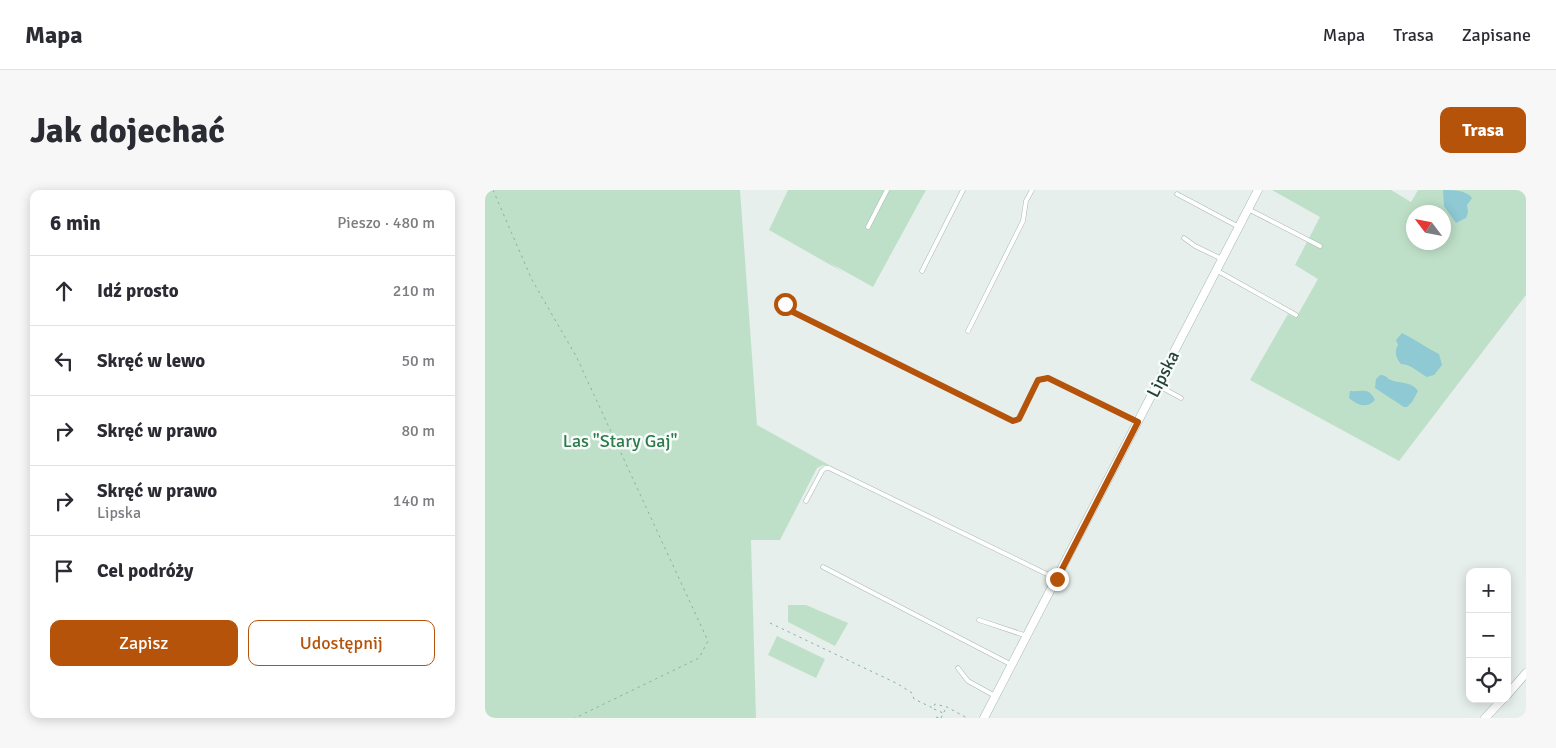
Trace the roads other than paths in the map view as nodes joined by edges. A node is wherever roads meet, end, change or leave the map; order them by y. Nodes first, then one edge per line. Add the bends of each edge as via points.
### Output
1 (887, 190) edge
2 (963, 190) edge
3 (1032, 190) edge
4 (1257, 190) edge
5 (1177, 194) dead end
6 (1248, 209) junction
7 (868, 227) dead end
8 (1239, 227) junction
9 (1184, 238) dead end
10 (1320, 246) dead end
11 (1222, 259) junction
12 (1217, 270) junction
13 (922, 271) dead end
14 (785, 304) dead end
15 (1296, 316) dead end
16 (968, 331) dead end
17 (1157, 385) junction
18 (1181, 398) dead end
19 (1138, 422) junction
20 (806, 502) dead end
21 (823, 567) dead end
22 (1057, 579) junction
23 (979, 620) dead end
24 (1027, 636) junction
25 (1011, 665) junction
26 (959, 668) dead end
27 (1526, 673) edge
28 (1511, 690) edge
29 (995, 696) junction
30 (1499, 703) edge
31 (984, 718) edge
32 (1485, 718) edge

1 - 7 lane
2 - 13 lane
3 - 16 lane via 1026,201 1023,221
4 - 6 street, Lipska
5 - 8 lane
6 - 8 street, Lipska
6 - 10 lane
8 - 11 street, Lipska
9 - 11 lane
11 - 12 street, Lipska
12 - 15 lane
12 - 17 street, Lipska
14 - 19 lane via 793,312 1013,421 1019,419 1038,380 1048,378
17 - 18 lane
17 - 19 street, Lipska
19 - 22 street, Lipska
20 - 22 lane via 821,471 829,468
21 - 25 lane
22 - 24 street, Lipska
23 - 24 lane
24 - 25 street, Lipska
25 - 29 street, Lipska
26 - 29 lane via 968,681
27 - 28 street
29 - 31 street, Lipska
30 - 32 street

